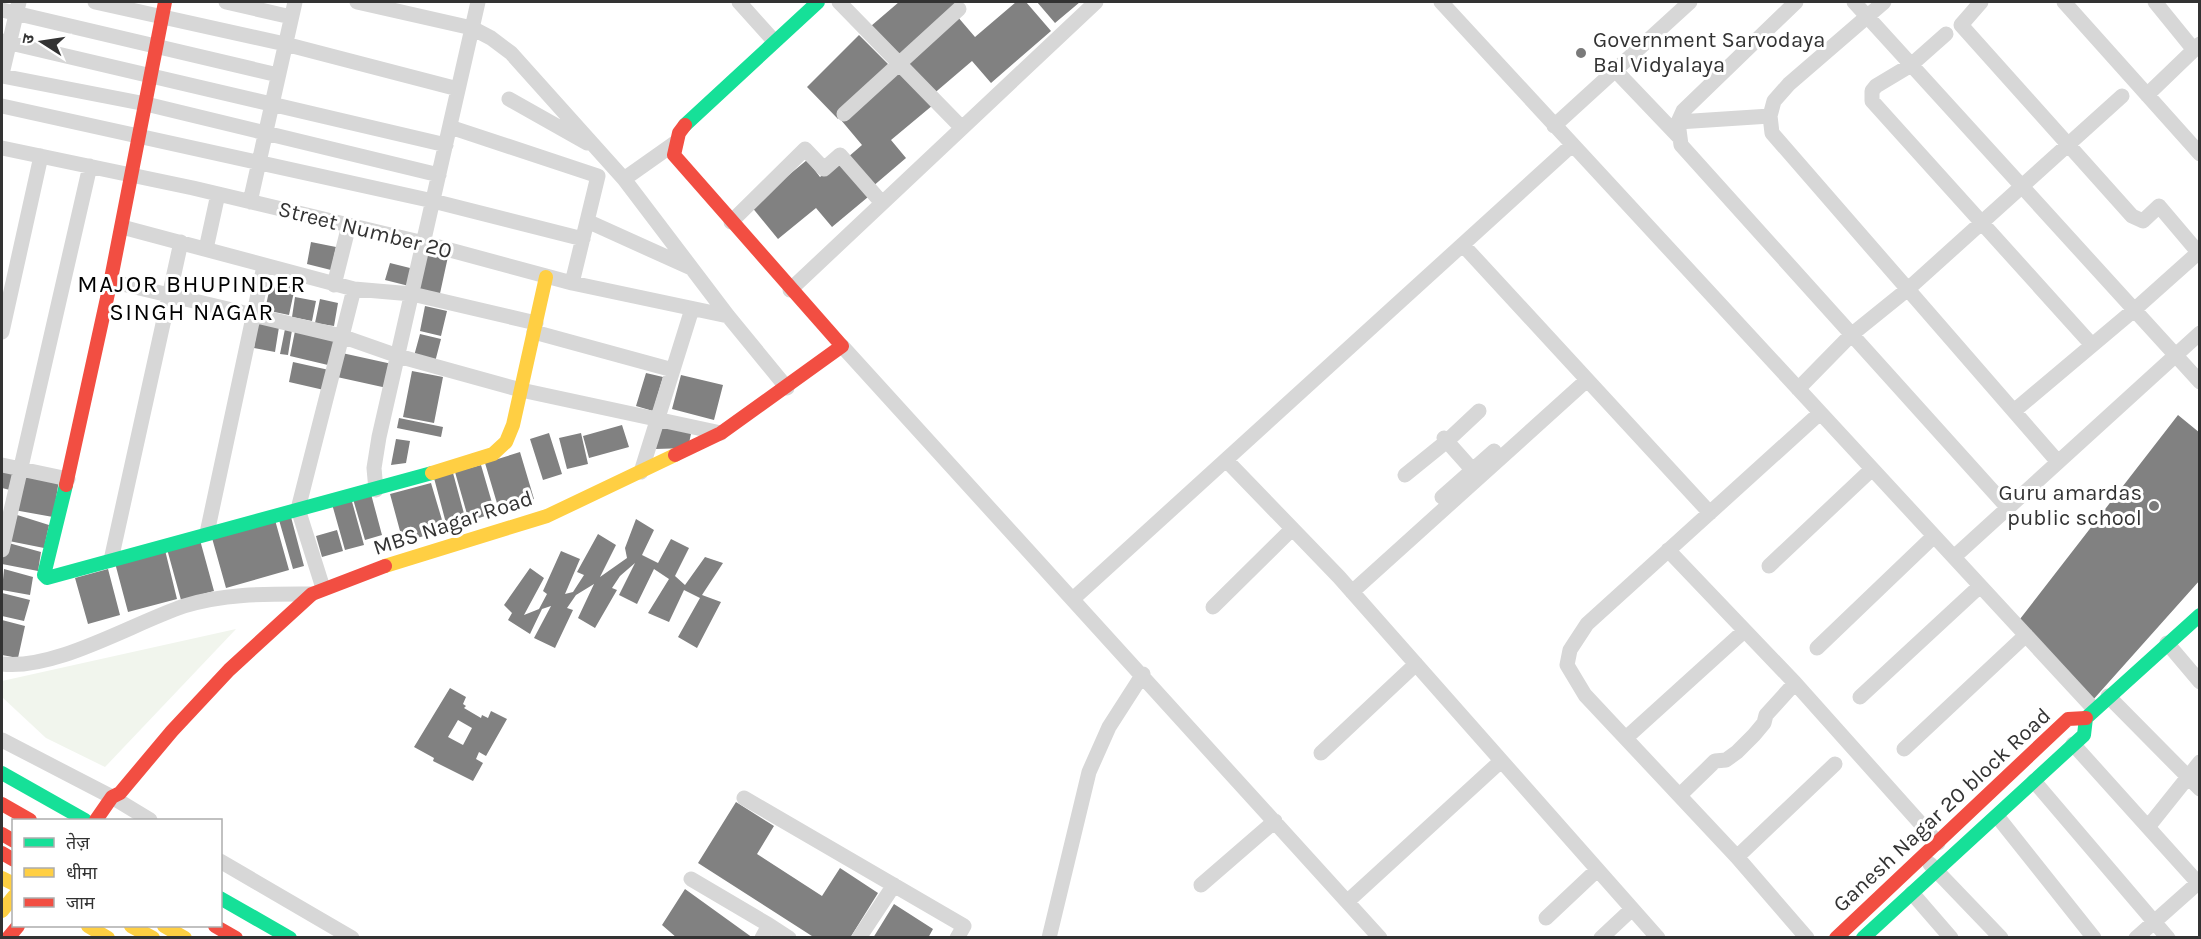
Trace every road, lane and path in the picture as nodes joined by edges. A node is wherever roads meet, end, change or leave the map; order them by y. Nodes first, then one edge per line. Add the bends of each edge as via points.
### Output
1 (95, 2) edge
2 (165, 2) edge
3 (226, 2) edge
4 (295, 2) edge
5 (357, 2) edge
6 (478, 2) edge
7 (739, 2) edge
8 (818, 2) edge
9 (839, 2) edge
10 (1096, 2) edge
11 (1441, 2) edge
12 (1690, 2) edge
13 (1796, 2) edge
14 (1854, 2) edge
15 (1884, 2) edge
16 (1981, 2) edge
17 (2064, 2) edge
18 (2154, 2) edge
19 (12, 9) edge
20 (959, 9) dead end
21 (1867, 16) junction
22 (291, 17) junction
23 (162, 19) junction
24 (472, 28) junction
25 (1946, 34) dead end
26 (774, 41) junction
27 (5, 42) edge
28 (285, 44) junction
29 (2196, 47) edge
30 (157, 48) junction
31 (899, 64) junction
32 (1911, 65) junction
33 (1615, 70) junction
34 (2, 75) edge
35 (152, 75) junction
36 (278, 75) junction
37 (458, 89) junction
38 (2147, 95) junction
39 (2122, 96) dead end
40 (509, 99) dead end
41 (272, 103) junction
42 (146, 104) junction
43 (2, 106) edge
44 (844, 114) dead end
45 (1770, 116) junction
46 (1554, 126) junction
47 (450, 127) junction
48 (962, 128) junction
49 (1678, 129) junction
50 (266, 134) junction
51 (140, 135) junction
52 (675, 143) junction
53 (446, 145) junction
54 (1572, 145) junction
55 (2068, 145) junction
56 (2, 148) edge
57 (598, 149) junction
58 (2199, 154) edge
59 (41, 156) junction
60 (259, 162) junction
61 (90, 166) junction
62 (133, 175) junction
63 (439, 175) junction
64 (624, 179) junction
65 (2022, 187) junction
66 (218, 194) junction
67 (433, 201) junction
68 (250, 202) junction
69 (882, 203) junction
70 (587, 220) junction
71 (731, 222) junction
72 (1982, 223) junction
73 (349, 225) junction
74 (122, 227) junction
75 (583, 238) junction
76 (181, 242) junction
77 (424, 243) junction
78 (1463, 245) junction
79 (206, 249) junction
80 (2199, 252) edge
81 (264, 266) junction
82 (692, 269) junction
83 (546, 277) junction
84 (110, 281) junction
85 (572, 283) junction
86 (334, 285) junction
87 (354, 289) junction
88 (790, 290) junction
89 (1908, 290) junction
90 (412, 294) junction
91 (169, 297) junction
92 (692, 309) junction
93 (2134, 310) junction
94 (254, 314) junction
95 (728, 316) junction
96 (535, 327) junction
97 (2, 332) edge
98 (2199, 333) edge
99 (1851, 335) junction
100 (341, 336) junction
101 (842, 345) junction
102 (2092, 345) junction
103 (2175, 355) junction
104 (398, 356) junction
105 (673, 370) junction
106 (1587, 380) junction
107 (2199, 382) edge
108 (787, 388) junction
109 (1798, 389) junction
110 (521, 390) junction
111 (1479, 411) dead end
112 (2014, 411) junction
113 (1820, 413) junction
114 (659, 419) junction
115 (721, 433) junction
116 (1514, 434) dead end
117 (1446, 439) junction
118 (1226, 460) junction
119 (2058, 462) junction
120 (2, 465) edge
121 (20, 469) junction
122 (1872, 469) junction
123 (641, 472) junction
124 (1475, 473) junction
125 (1405, 475) dead end
126 (68, 479) junction
127 (376, 489) junction
128 (2008, 508) junction
129 (297, 509) junction
130 (1429, 509) dead end
131 (1710, 513) junction
132 (1291, 530) junction
133 (207, 533) junction
134 (1934, 536) junction
135 (2, 550) edge
136 (1668, 550) junction
137 (1954, 557) junction
138 (111, 560) junction
139 (1769, 566) dead end
140 (1980, 586) junction
141 (317, 591) junction
142 (1352, 592) junction
143 (1074, 598) junction
144 (1214, 607) dead end
145 (2199, 615) edge
146 (1743, 632) junction
147 (2026, 635) junction
148 (2167, 644) junction
149 (1817, 648) dead end
150 (2, 664) edge
151 (1416, 664) junction
152 (1143, 674) junction
153 (2199, 682) edge
154 (1795, 683) junction
155 (2108, 696) junction
156 (1860, 697) dead end
157 (2090, 713) junction
158 (1627, 737) junction
159 (2, 740) edge
160 (2073, 744) junction
161 (1904, 749) dead end
162 (1321, 753) dead end
163 (1502, 761) junction
164 (2199, 762) edge
165 (1835, 764) dead end
166 (2, 773) edge
167 (2188, 777) junction
168 (2034, 781) junction
169 (2199, 789) edge
170 (1680, 795) junction
171 (117, 798) junction
172 (744, 798) dead end
173 (2, 804) edge
174 (1996, 816) junction
175 (28, 819) edge
176 (83, 819) edge
177 (97, 819) edge
178 (109, 819) edge
179 (148, 819) edge
180 (1275, 821) junction
181 (2148, 827) junction
182 (1938, 843) junction
183 (1737, 857) junction
184 (1924, 857) junction
185 (222, 862) edge
186 (1598, 870) junction
187 (1937, 871) junction
188 (691, 879) dead end
189 (2199, 883) edge
190 (894, 885) junction
191 (1201, 885) dead end
192 (1912, 893) junction
193 (12, 898) edge
194 (222, 899) edge
195 (1347, 901) junction
196 (1632, 909) junction
197 (2, 911) edge
198 (1546, 918) dead end
199 (2154, 921) junction
200 (1876, 926) junction
201 (89, 927) edge
202 (133, 927) edge
203 (166, 927) edge
204 (217, 927) edge
205 (765, 931) edge
206 (266, 932) edge
207 (108, 938) edge
208 (153, 938) edge
209 (185, 938) edge
210 (236, 938) edge
211 (290, 938) edge
212 (352, 938) edge
213 (789, 938) edge
214 (859, 938) edge
215 (957, 938) edge
216 (1049, 938) edge
217 (1380, 938) edge
218 (1601, 938) edge
219 (1658, 938) edge
220 (1807, 938) edge
221 (1836, 938) edge
222 (1863, 938) edge
223 (1887, 938) edge
224 (1951, 938) edge
225 (2001, 938) edge
226 (2094, 938) edge
227 (2136, 938) edge
228 (2168, 938) edge

1 - 23 street
2 - 23 street
3 - 22 street
4 - 22 street
5 - 24 street
6 - 24 street
7 - 26 street
8 - 26 street
9 - 31 street
10 - 48 street
11 - 46 street
12 - 33 street
13 - 49 street via 1695,98
14 - 21 street
15 - 21 street
16 - 55 street via 1960,25
17 - 38 street
18 - 29 street
19 - 27 street
19 - 30 street
20 - 31 street
21 - 32 street
21 - 45 street via 1789,84 1774,101
22 - 28 street
23 - 28 street
23 - 30 street
24 - 37 street
24 - 57 street via 511,53
25 - 32 street
26 - 52 street via 689,120
27 - 34 street
27 - 35 street
28 - 36 street
28 - 37 street
29 - 38 street
30 - 35 street
30 - 36 street
31 - 44 street
31 - 48 street
32 - 65 street
32 - 72 street via 1876,86 1872,101
33 - 46 street
33 - 49 street
34 - 42 street
35 - 41 street
35 - 42 street
36 - 41 street
37 - 47 street
38 - 58 street
39 - 55 street
40 - 57 street
41 - 50 street
41 - 53 street
42 - 50 street
42 - 51 street
43 - 51 street
45 - 49 street
45 - 89 street via 1772,133
46 - 54 street
47 - 53 street
47 - 70 street via 598,176
48 - 69 street
49 - 99 street via 1692,159
50 - 60 street
50 - 63 street
51 - 60 street
51 - 62 street
52 - 64 street
52 - 71 street via 674,155
53 - 63 street
54 - 78 street
54 - 109 street
55 - 65 street
55 - 80 street via 2132,216 2143,221 2159,206
56 - 59 street, Street Number 20
57 - 64 street
59 - 61 street, Street Number 20
59 - 97 street
60 - 67 street
60 - 68 street
61 - 62 street, Street Number 20
61 - 121 street
62 - 66 street, Street Number 20
62 - 74 street
63 - 67 street
64 - 82 street
65 - 72 street
65 - 93 street
66 - 68 street, Street Number 20
66 - 79 street
67 - 75 street
67 - 77 street
68 - 73 street, Street Number 20
69 - 71 street via 840,156 824,170 805,149
69 - 88 street
70 - 75 street
70 - 82 street
71 - 88 street
72 - 89 street
72 - 102 street
73 - 77 street, Street Number 20
73 - 86 street
74 - 76 street
74 - 84 street
75 - 85 street
76 - 79 street
76 - 91 street
77 - 83 street, Street Number 20
77 - 90 street
78 - 106 street
78 - 118 street
79 - 81 street
80 - 93 street
81 - 86 street
81 - 94 street
82 - 95 street
83 - 85 street, Street Number 20
83 - 96 street
84 - 91 street
84 - 126 street
85 - 92 street, Street Number 20
86 - 87 street
87 - 90 street
87 - 100 street
88 - 101 street
89 - 99 street
89 - 112 street
90 - 96 street
90 - 104 street
91 - 94 street
91 - 138 street
92 - 95 street, Street Number 20
92 - 105 street
93 - 102 street
93 - 103 street
94 - 100 street
94 - 133 street
95 - 108 street
96 - 105 street
96 - 110 street
98 - 103 street
99 - 109 street
99 - 128 street
100 - 104 street
100 - 129 street
101 - 108 street, MBS Nagar Road
101 - 143 street
102 - 112 street
103 - 107 street
103 - 119 street
104 - 110 street
104 - 127 street via 379,437 374,468
105 - 114 street
106 - 124 street
106 - 131 street
108 - 115 street, MBS Nagar Road
109 - 113 street
110 - 114 street
110 - 127 street via 506,442 493,454
111 - 117 street
112 - 119 street
113 - 122 street
113 - 131 street
114 - 115 street
114 - 123 street
115 - 123 street, MBS Nagar Road
116 - 124 street
117 - 124 street
117 - 125 street
118 - 132 street
118 - 143 street
119 - 128 street
120 - 121 street
121 - 126 street
121 - 135 street
122 - 134 street
122 - 139 street
123 - 141 street, MBS Nagar Road via 547,516 399,561
124 - 130 street
124 - 142 street
126 - 138 street via 44,575 53,578
127 - 129 street
128 - 137 street
129 - 133 street
129 - 141 street
131 - 136 street
132 - 142 street
132 - 144 street
133 - 138 street
134 - 137 street
134 - 149 street
136 - 146 street
136 - 158 street via 1587,624 1570,650 1567,665 1585,695
137 - 140 street
140 - 147 street
140 - 156 street
141 - 150 street via 216,598 185,606 46,660 20,666
141 - 171 street, MBS Nagar Road via 229,670
142 - 151 street
143 - 152 street
145 - 148 street
146 - 154 street
146 - 158 street
147 - 157 street
147 - 161 street
148 - 153 street
148 - 155 street
151 - 162 street
151 - 163 street
152 - 180 street
152 - 216 street via 1109,727 1089,772
154 - 170 street via 1737,752 1726,760 1715,761
154 - 182 street
155 - 157 street
155 - 167 street
157 - 160 street, Ganesh Nagar 20 block Road via 2084,735
157 - 182 street, Ganesh Nagar 20 block Road via 2068,719
158 - 170 street
159 - 171 street
160 - 168 street, Ganesh Nagar 20 block Road
160 - 181 street
163 - 186 street
163 - 195 street
164 - 167 street
165 - 183 street
166 - 176 street
167 - 169 street
167 - 181 street
168 - 174 street, Ganesh Nagar 20 block Road
168 - 199 street
170 - 183 street
171 - 177 street, MBS Nagar Road
171 - 178 street, MBS Nagar Road
171 - 179 street
172 - 190 street
173 - 175 street
174 - 187 street, Ganesh Nagar 20 block Road
174 - 226 street
180 - 191 street
180 - 195 street
181 - 189 street
182 - 184 street, Ganesh Nagar 20 block Road
183 - 220 street
184 - 187 street
184 - 221 street, Ganesh Nagar 20 block Road
185 - 212 street
186 - 196 street
186 - 198 street
187 - 192 street, Ganesh Nagar 20 block Road
187 - 225 street
188 - 205 street
189 - 199 street
190 - 214 street
190 - 215 street via 964,926
192 - 200 street, Ganesh Nagar 20 block Road
192 - 224 street
193 - 197 street
194 - 206 street
195 - 217 street
196 - 218 street
196 - 219 street
199 - 227 street
199 - 228 street
200 - 222 street, Ganesh Nagar 20 block Road
200 - 223 street
201 - 207 street
202 - 208 street
203 - 209 street
204 - 210 street
205 - 213 street
206 - 211 street

